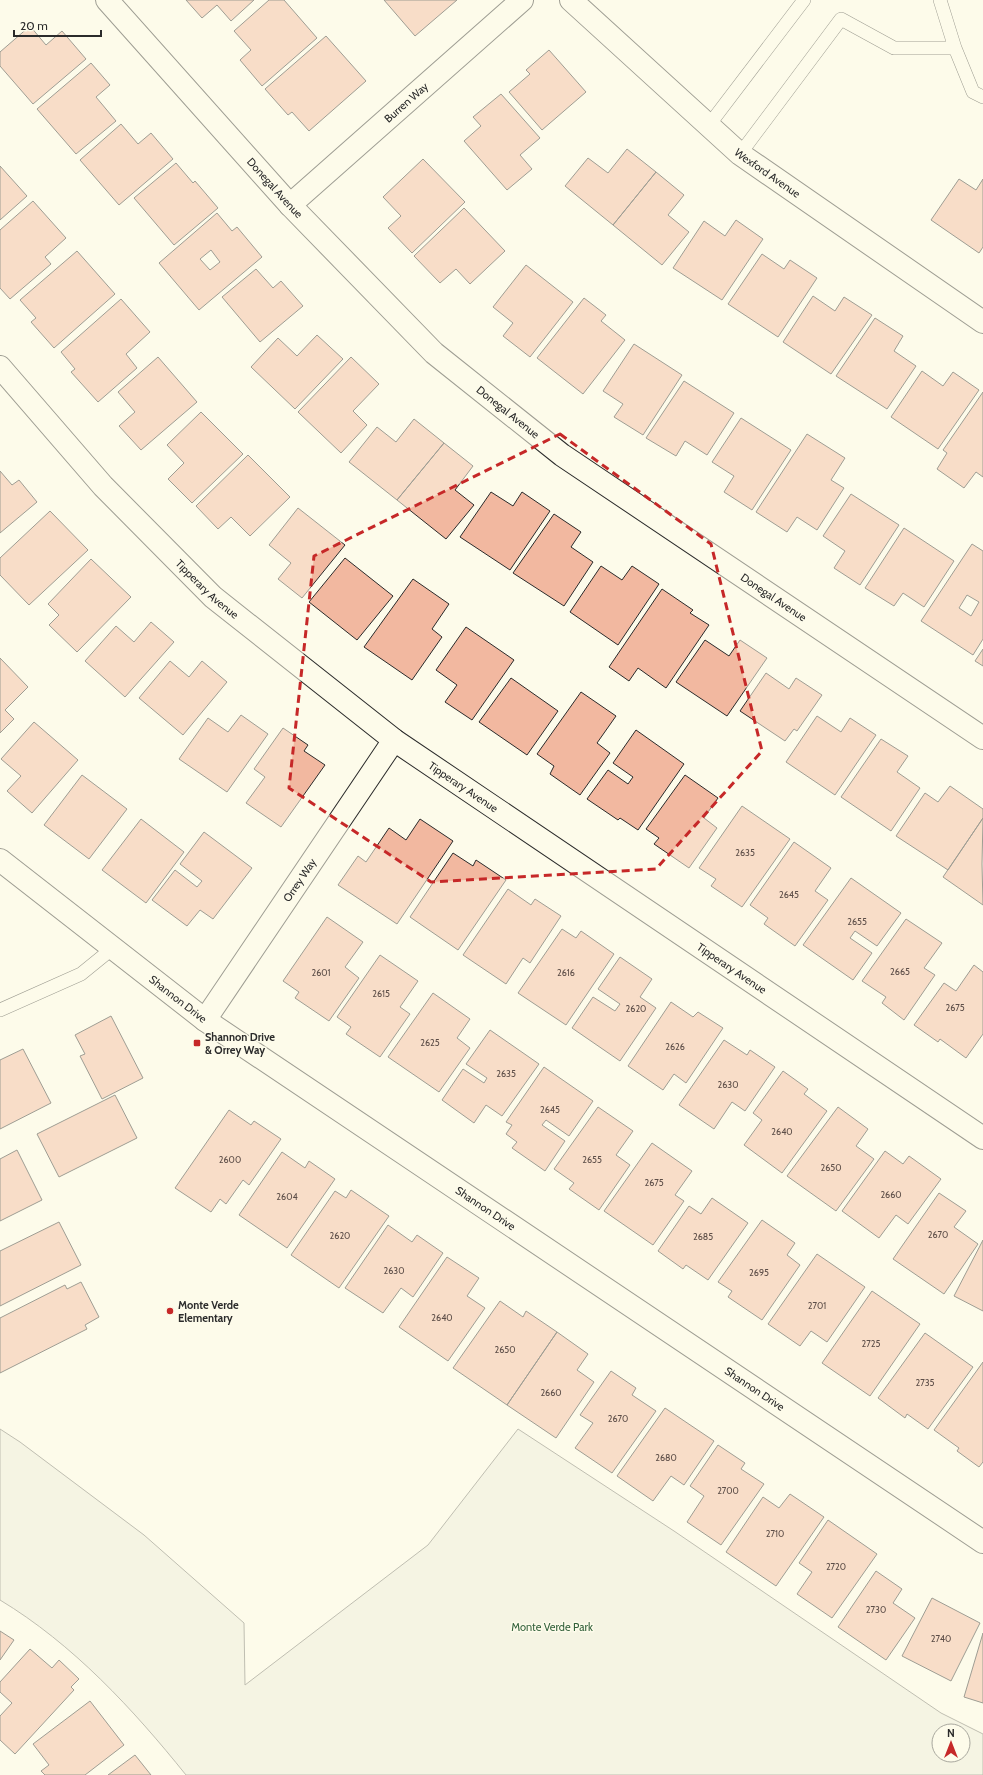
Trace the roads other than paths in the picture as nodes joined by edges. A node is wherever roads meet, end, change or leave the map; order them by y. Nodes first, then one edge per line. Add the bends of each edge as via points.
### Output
1 (107, 0) edge
2 (522, 0) edge
3 (571, 0) edge
4 (804, 0) edge
5 (940, 0) edge
6 (955, 48) junction
7 (983, 97) edge
8 (709, 125) junction
9 (740, 154) junction
10 (290, 205) junction
11 (983, 322) edge
12 (0, 367) edge
13 (983, 738) edge
14 (394, 740) junction
15 (0, 860) edge
16 (113, 948) junction
17 (0, 1010) edge
18 (205, 1020) junction
19 (983, 1138) edge
20 (983, 1542) edge

1 - 10 street, Donegal Avenue
2 - 10 street, Burren Way
3 - 8 street, Wexford Avenue
4 - 8 lane
5 - 6 lane
6 - 7 lane via 973,92
6 - 9 lane via 894,48 841,19
8 - 9 street, Wexford Avenue
9 - 11 street, Wexford Avenue
10 - 13 street, Donegal Avenue via 434,353 562,454
12 - 14 street, Tipperary Avenue via 103,486 213,597
14 - 18 street, Orrey Way
14 - 19 street, Tipperary Avenue
15 - 16 street, Shannon Drive
16 - 17 lane via 81,974
16 - 18 street, Shannon Drive
18 - 20 street, Shannon Drive

